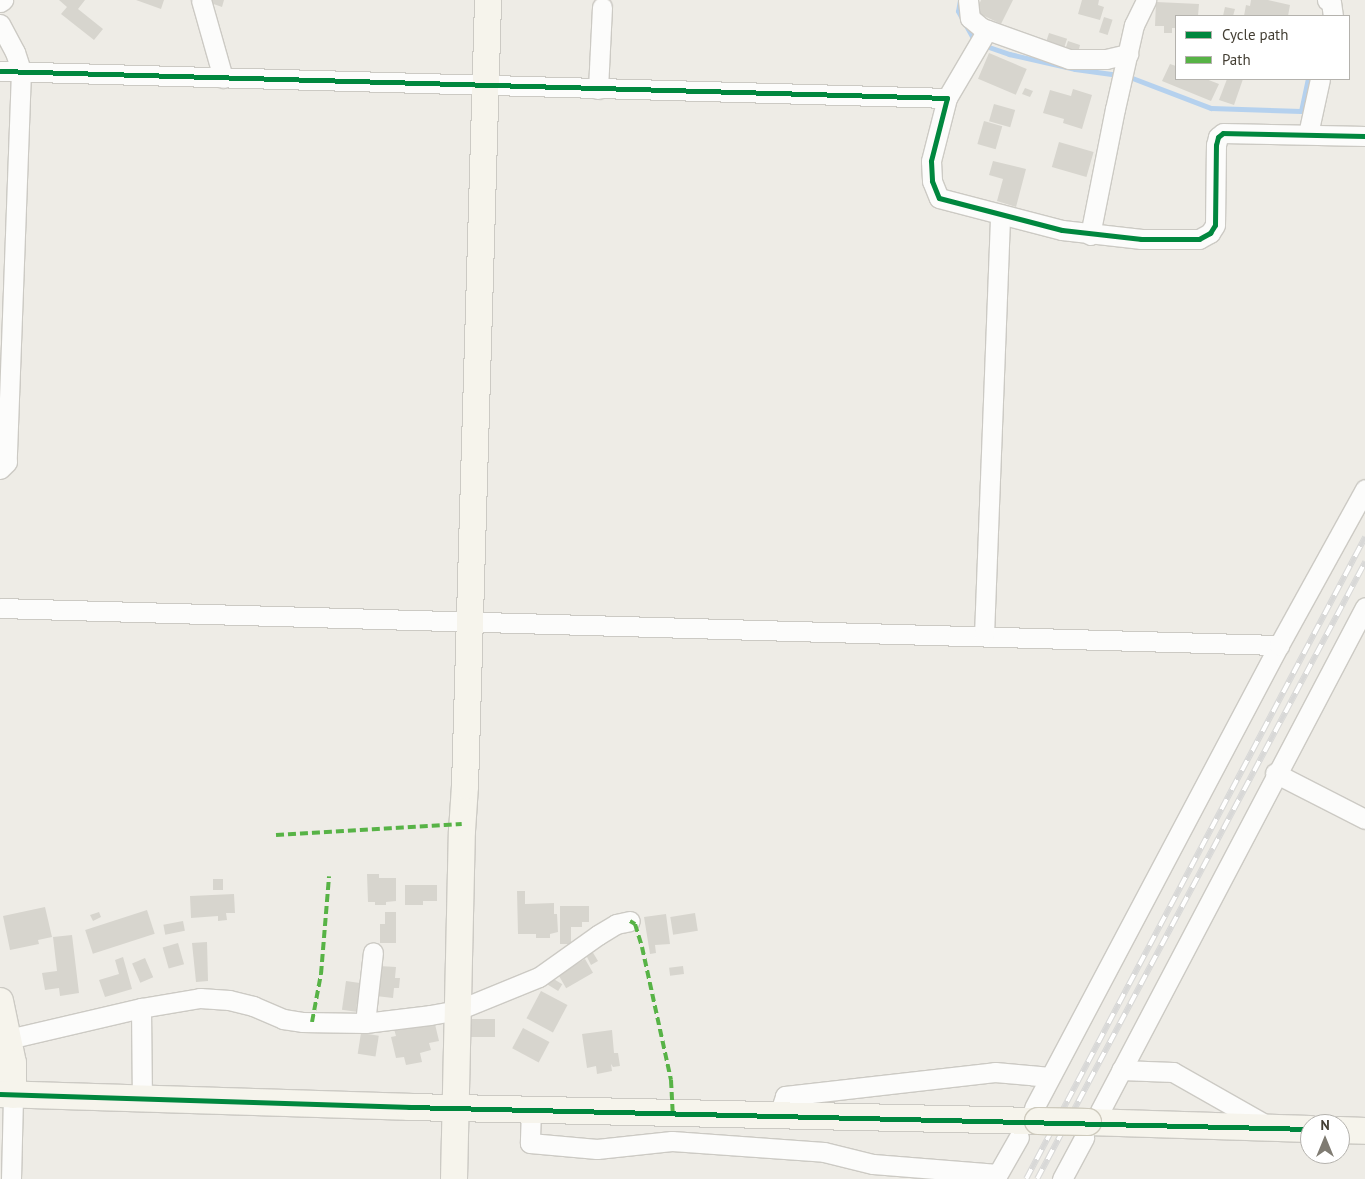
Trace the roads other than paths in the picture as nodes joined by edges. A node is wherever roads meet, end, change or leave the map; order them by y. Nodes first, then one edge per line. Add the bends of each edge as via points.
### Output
1 (201, 0) edge
2 (488, 0) edge
3 (968, 0) edge
4 (1146, 0) edge
5 (602, 7) dead end
6 (0, 24) edge
7 (987, 30) junction
8 (1125, 69) junction
9 (0, 71) edge
10 (21, 71) junction
11 (222, 78) junction
12 (1320, 80) edge
13 (485, 86) junction
14 (598, 89) junction
15 (947, 98) junction
16 (1308, 134) junction
17 (1365, 136) edge
18 (1000, 214) junction
19 (1090, 235) junction
20 (0, 469) edge
21 (1365, 489) edge
22 (1365, 607) edge
23 (0, 608) edge
24 (470, 622) junction
25 (984, 635) junction
26 (1279, 645) junction
27 (1275, 774) junction
28 (1365, 819) edge
29 (630, 921) dead end
30 (373, 952) dead end
31 (0, 1001) edge
32 (141, 1008) junction
33 (458, 1010) junction
34 (365, 1023) junction
35 (4, 1039) edge
36 (1121, 1070) junction
37 (1050, 1077) junction
38 (6, 1095) edge
39 (142, 1099) junction
40 (457, 1108) junction
41 (531, 1110) junction
42 (780, 1115) junction
43 (1030, 1122) junction
44 (1091, 1123) junction
45 (1271, 1128) junction
46 (1300, 1129) edge
47 (1350, 1130) edge
48 (1365, 1131) edge
49 (997, 1177) edge
50 (11, 1179) edge
51 (454, 1179) edge
52 (1062, 1179) edge

1 - 11 street
2 - 13 street
3 - 7 street via 970,18
4 - 8 street via 1134,25
5 - 14 street
6 - 10 street
7 - 8 street via 1069,59 1106,59
7 - 15 street
8 - 19 street
9 - 10 street
10 - 11 street
10 - 20 street via 7,462
11 - 13 street
12 - 16 street
13 - 14 street
13 - 24 street
14 - 15 street
15 - 18 street via 931,160 936,193 939,198
16 - 17 street
16 - 19 street via 1230,132 1218,137 1215,225 1210,233 1199,239
18 - 19 street
18 - 25 street
21 - 26 street
22 - 27 street
23 - 24 street
24 - 25 street
24 - 33 street
25 - 26 street
26 - 37 street
27 - 28 street
27 - 36 street
29 - 33 street via 616,924 598,935 539,977
30 - 34 street
31 - 35 street
32 - 34 street via 200,998 230,1000 283,1019
32 - 35 street
32 - 39 street
33 - 34 street
33 - 40 street
35 - 38 street via 13,1063
36 - 44 street
36 - 45 street via 1173,1072
37 - 42 street via 995,1072 785,1096
37 - 43 street
38 - 39 street
38 - 50 street
39 - 40 street
40 - 41 street
40 - 51 street
41 - 42 street
41 - 49 street via 530,1143 597,1149 672,1140 824,1152 873,1164
42 - 43 street
43 - 44 street, bridge
43 - 49 street
44 - 45 street
44 - 52 street
45 - 46 street
47 - 48 street

